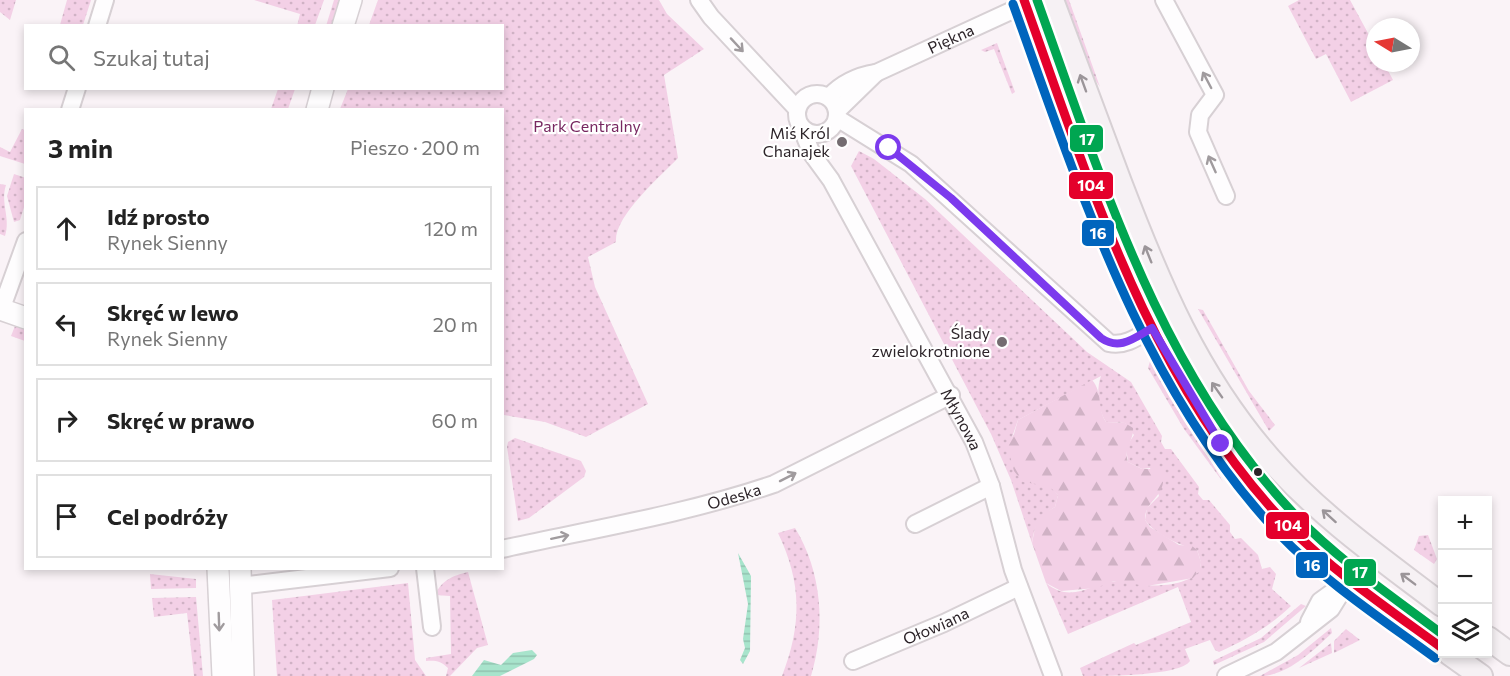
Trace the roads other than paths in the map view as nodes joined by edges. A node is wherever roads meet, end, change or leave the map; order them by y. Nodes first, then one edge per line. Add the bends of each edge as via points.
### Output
1 (105, 0) edge
2 (351, 0) edge
3 (699, 0) edge
4 (1052, 0) edge
5 (1164, 0) edge
6 (1025, 2) edge
7 (98, 24) edge
8 (344, 24) edge
9 (76, 90) edge
10 (322, 90) edge
11 (71, 108) edge
12 (318, 108) edge
13 (797, 109) junction
14 (834, 109) junction
15 (801, 127) junction
16 (825, 132) junction
17 (1103, 138) junction
18 (1078, 149) junction
19 (831, 180) junction
20 (1226, 196) dead end
21 (24, 246) edge
22 (0, 309) edge
23 (24, 317) edge
24 (1152, 328) junction
25 (951, 395) junction
26 (1294, 485) junction
27 (991, 486) junction
28 (1272, 508) junction
29 (915, 524) dead end
30 (504, 549) edge
31 (1374, 554) junction
32 (375, 570) edge
33 (425, 570) edge
34 (239, 577) edge
35 (218, 579) edge
36 (1349, 580) junction
37 (1019, 587) junction
38 (1442, 604) edge
39 (432, 627) dead end
40 (1492, 641) edge
41 (1438, 644) edge
42 (1510, 654) edge
43 (1456, 658) edge
44 (853, 661) dead end
45 (223, 676) edge
46 (243, 676) edge
47 (1053, 676) edge
48 (1226, 676) edge
49 (1481, 676) edge

1 - 7 street
2 - 8 street
3 -> 13 street
17 -> 4 main road
20 -> 5 street via 1198,132 1200,115 1215,95
6 - 14 street, Piękna via 876,73
6 - 18 main road
9 - 11 street
10 - 12 street
13 - 14 street via 804,98 823,94
13 - 15 street
14 - 16 street
14 - 24 street via 911,164 1109,343 1129,342
15 - 16 street via 817,134
15 - 19 street, Młynowa via 812,154
16 - 19 street, Młynowa
17 - 18 main road
26 -> 17 main road via 1243,427 1208,377 1170,308
18 - 24 main road
19 - 25 street, Młynowa
21 - 22 street
22 - 23 street
24 - 28 main road via 1221,444
25 - 27 street, Młynowa via 975,442
30 -> 25 street, Odeska via 745,494 774,484
26 - 28 main road
31 -> 26 main road
27 - 29 street
27 - 37 street, Młynowa
28 - 36 main road
31 - 36 street
38 -> 31 main road
32 - 34 street
33 - 39 street
34 - 35 street
34 - 46 street
35 -> 45 street
36 - 41 main road
36 - 48 street via 1320,601 1308,625 1276,652
37 - 44 street, Ołowiana
37 - 47 street, Młynowa
40 - 42 main road
43 - 49 main road

